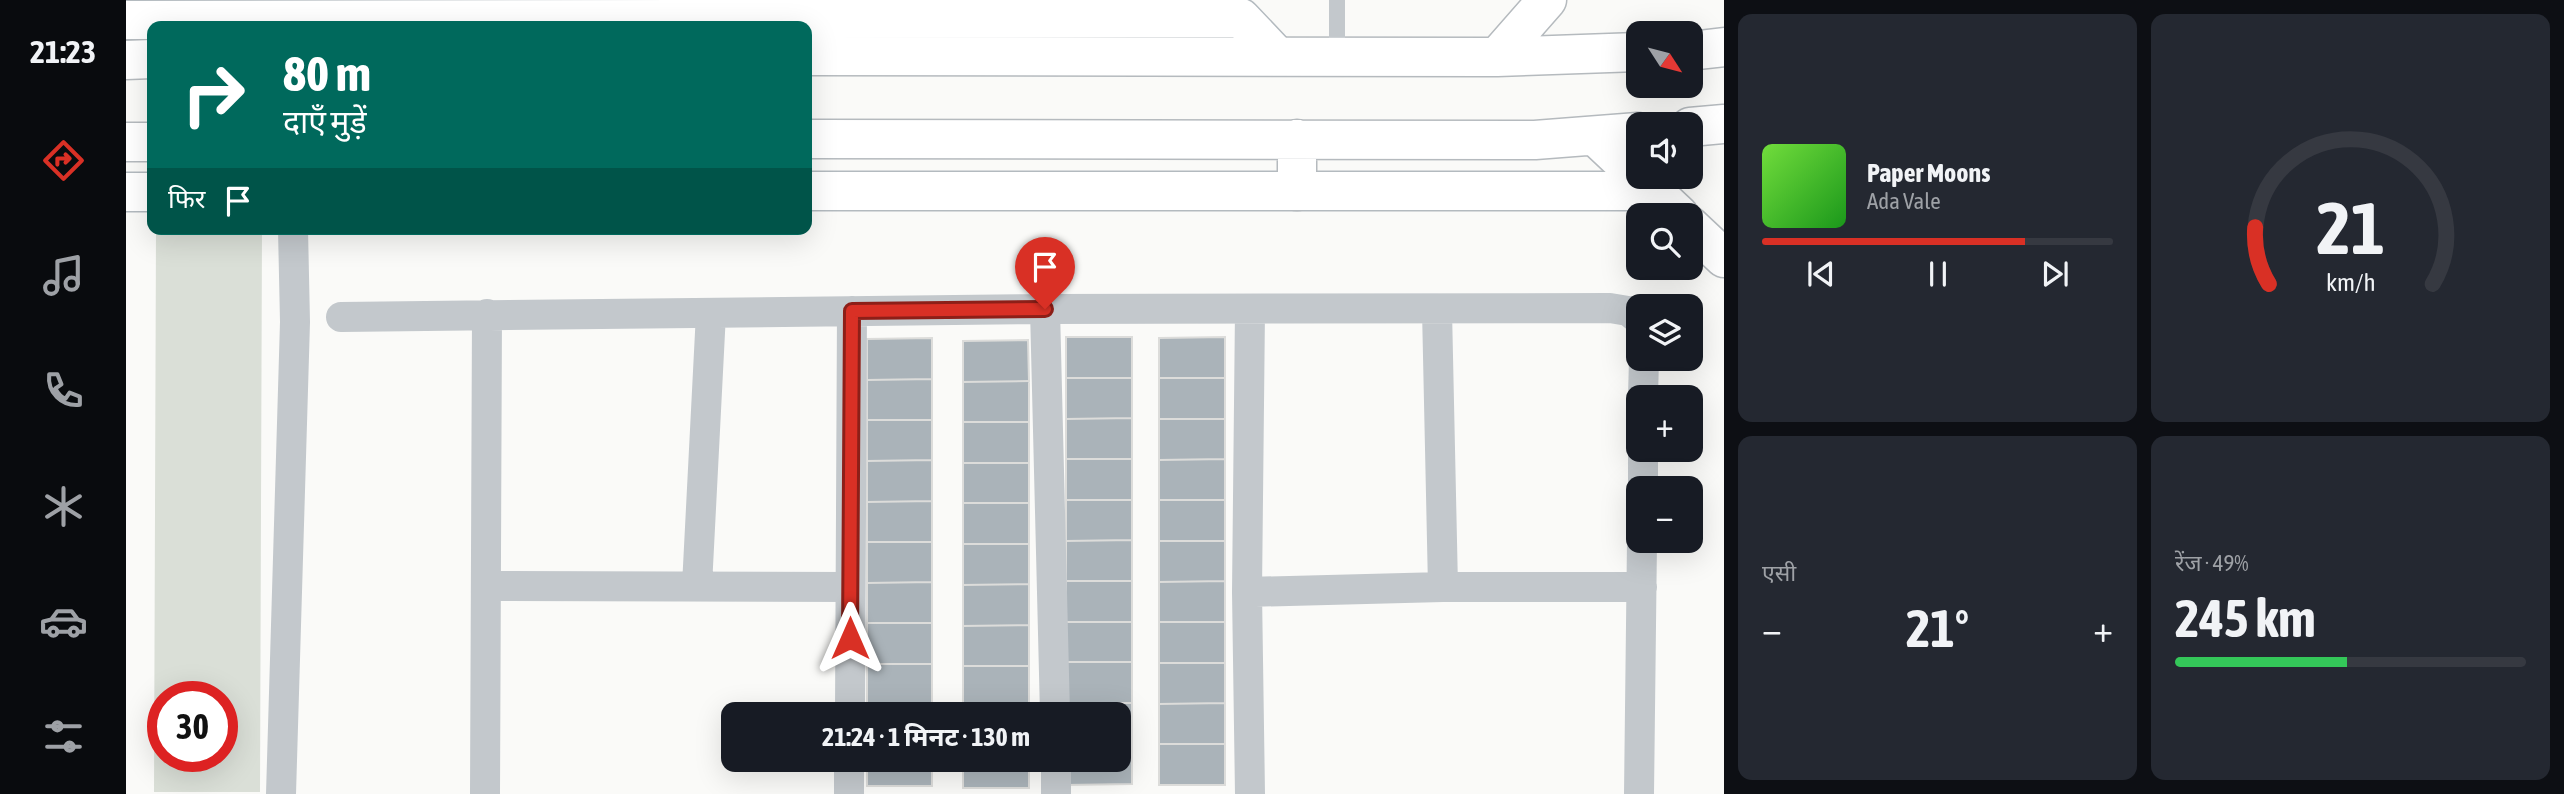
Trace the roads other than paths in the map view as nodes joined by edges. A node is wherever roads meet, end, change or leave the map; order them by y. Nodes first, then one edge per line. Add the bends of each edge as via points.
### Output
1 (1337, 0) edge
2 (1547, 0) edge
3 (255, 10) edge
4 (126, 20) edge
5 (1724, 47) edge
6 (1703, 49) edge
7 (1626, 52) edge
8 (812, 56) edge
9 (1277, 56) junction
10 (1337, 56) junction
11 (1497, 57) junction
12 (126, 60) edge
13 (147, 60) edge
14 (1724, 124) edge
15 (1703, 126) edge
16 (1626, 133) edge
17 (1595, 136) junction
18 (812, 138) edge
19 (1297, 139) junction
20 (126, 142) edge
21 (147, 142) edge
22 (126, 191) edge
23 (147, 191) edge
24 (812, 191) edge
25 (1297, 191) junction
26 (1666, 203) edge
27 (293, 235) edge
28 (1703, 238) edge
29 (1724, 258) edge
30 (1045, 309) junction
31 (1250, 310) junction
32 (1437, 310) junction
33 (852, 311) junction
34 (1626, 311) edge
35 (711, 313) junction
36 (487, 314) junction
37 (341, 317) dead end
38 (1642, 553) edge
39 (487, 586) junction
40 (697, 586) junction
41 (850, 587) junction
42 (1443, 587) junction
43 (1642, 587) junction
44 (1247, 592) junction
45 (850, 702) edge
46 (1055, 702) edge
47 (849, 772) edge
48 (1056, 772) edge
49 (281, 794) edge
50 (485, 794) edge
51 (849, 794) edge
52 (1056, 794) edge
53 (1250, 794) edge
54 (1639, 794) edge

1 - 10 lane
2 - 11 main road
3 - 4 main road
3 - 9 main road via 1241,18
5 - 6 main road
7 - 11 main road
8 - 9 main road
9 - 10 main road
10 - 11 main road
12 - 13 main road
14 - 15 main road
16 - 17 main road
17 - 19 main road
17 - 26 main road
18 - 19 main road
19 - 25 main road
20 - 21 main road
22 - 23 main road
24 - 25 main road
25 - 26 main road
27 - 49 street via 295,322
28 - 29 main road
30 - 31 street
30 - 33 street
30 - 46 street
31 - 32 street
31 - 44 street
32 - 34 street
32 - 42 street
33 - 35 street
33 - 41 street
35 - 36 street
35 - 40 street
36 - 37 street
36 - 39 street
38 - 43 street
39 - 40 street
39 - 50 street
40 - 41 street
41 - 45 street
42 - 43 street
42 - 44 street
43 - 54 street
44 - 53 street
47 - 51 street
48 - 52 street

